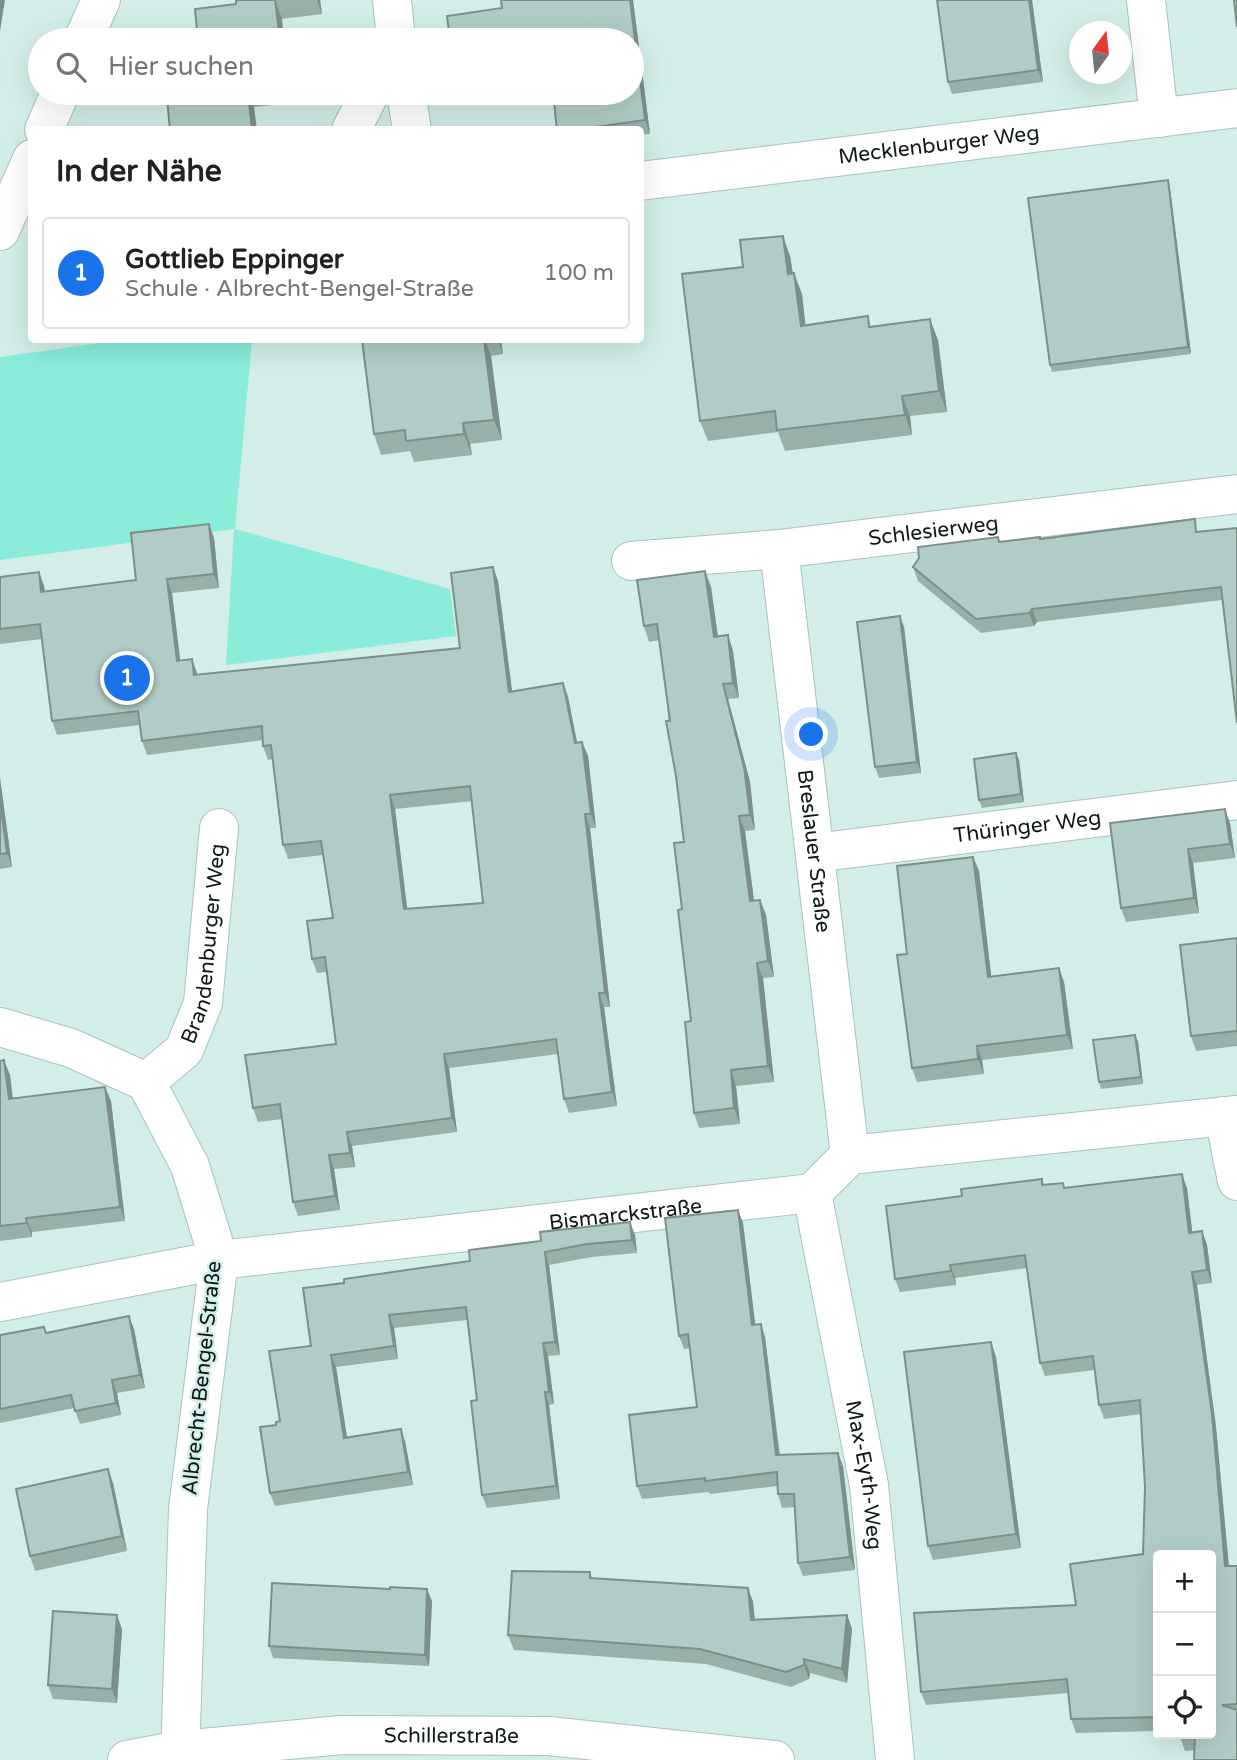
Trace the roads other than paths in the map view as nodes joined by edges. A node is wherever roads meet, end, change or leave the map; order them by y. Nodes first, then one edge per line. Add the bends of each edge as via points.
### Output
1 (101, 0) edge
2 (392, 0) edge
3 (1146, 0) edge
4 (88, 28) edge
5 (395, 28) edge
6 (55, 105) edge
7 (364, 105) edge
8 (408, 105) edge
9 (1237, 108) edge
10 (1159, 118) junction
11 (46, 126) edge
12 (353, 126) edge
13 (411, 126) edge
14 (28, 168) edge
15 (644, 181) edge
16 (0, 231) edge
17 (1237, 494) edge
18 (779, 549) junction
19 (631, 561) dead end
20 (1237, 800) edge
21 (219, 828) dead end
22 (815, 853) junction
23 (0, 1027) edge
24 (146, 1082) junction
25 (1231, 1115) edge
26 (850, 1155) junction
27 (1237, 1181) edge
28 (812, 1193) junction
29 (219, 1260) junction
30 (0, 1302) edge
31 (180, 1755) edge
32 (127, 1760) edge
33 (775, 1760) edge
34 (895, 1760) edge

1 - 4 street
2 - 5 street
3 - 10 street
6 - 11 street
7 - 12 street
8 - 13 street
9 - 10 street, Mecklenburger Weg
10 - 15 street, Mecklenburger Weg
14 - 16 street
17 - 18 street, Schlesierweg
18 - 19 street, Schlesierweg
18 - 22 street, Breslauer Straße
20 - 22 street, Thüringer Weg
21 - 24 street, Brandenburger Weg via 203,1003 184,1051
22 - 26 street, Breslauer Straße
23 - 24 street via 71,1048
24 - 29 street, Albrecht-Bengel-Straße via 190,1166
25 - 26 street
25 - 27 street
26 - 28 street
28 - 29 street, Bismarckstraße
28 - 34 street, Max-Eyth-Weg via 869,1485
29 - 30 street, Bismarckstraße
29 - 31 street, Albrecht-Bengel-Straße via 188,1509
31 - 32 street, Schillerstraße
31 - 33 street, Schillerstraße via 342,1735 549,1736

